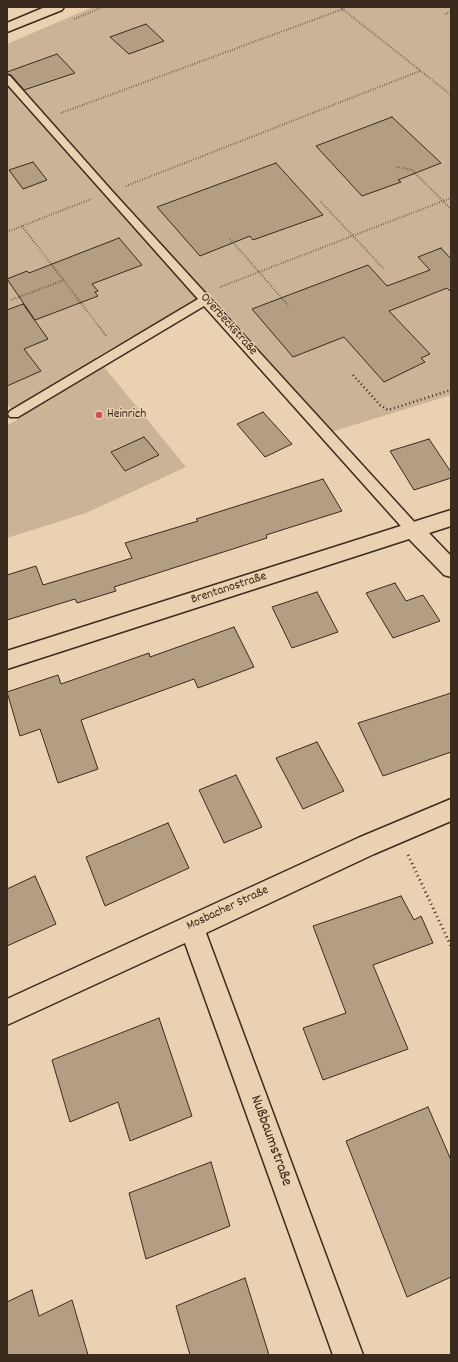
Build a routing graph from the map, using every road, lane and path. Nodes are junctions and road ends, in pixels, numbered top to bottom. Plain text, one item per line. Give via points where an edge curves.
1 (24, 7) edge
2 (56, 7) edge
3 (340, 7) edge
4 (343, 9) junction
5 (451, 12) edge
6 (7, 14) edge
7 (445, 14) dead end
8 (7, 28) edge
9 (420, 71) junction
10 (7, 78) edge
11 (451, 95) edge
12 (44, 120) junction
13 (397, 167) dead end
14 (108, 193) junction
15 (451, 198) edge
16 (443, 201) junction
17 (321, 202) dead end
18 (451, 209) edge
19 (22, 226) junction
20 (7, 232) edge
21 (353, 236) junction
22 (230, 239) dead end
23 (384, 269) dead end
24 (259, 272) junction
25 (64, 280) junction
26 (203, 297) junction
27 (11, 300) dead end
28 (288, 305) dead end
29 (111, 341) dead end
30 (353, 375) dead end
31 (451, 390) edge
32 (14, 414) dead end
33 (451, 518) edge
34 (413, 530) junction
35 (451, 569) edge
36 (7, 660) edge
37 (451, 810) edge
38 (406, 850) dead end
39 (191, 926) junction
40 (451, 946) edge
41 (7, 1012) edge
42 (348, 1355) edge

1 - 6 street
2 - 8 street
3 - 4 path
4 - 9 path
4 - 12 path
5 - 7 path
9 - 11 path
9 - 14 path
10 - 12 lane, Overbeckstraße
12 - 14 lane, Overbeckstraße
13 - 16 path via 412,170
14 - 19 path
14 - 26 lane, Overbeckstraße
15 - 16 path
16 - 18 path
16 - 21 path
17 - 21 path
19 - 20 path
19 - 25 path
21 - 23 path
21 - 24 path
22 - 24 path
24 - 26 path
24 - 28 path
25 - 27 path
25 - 29 path
26 - 32 lane
26 - 34 lane, Overbeckstraße
30 - 31 path via 380,405 388,410
33 - 34 street, Brentanostraße
34 - 35 street, Overbeckstraße
34 - 36 street, Brentanostraße
37 - 39 street, Mosbacher Straße
38 - 40 path
39 - 41 street, Mosbacher Straße
39 - 42 street, Nußbaumstraße

